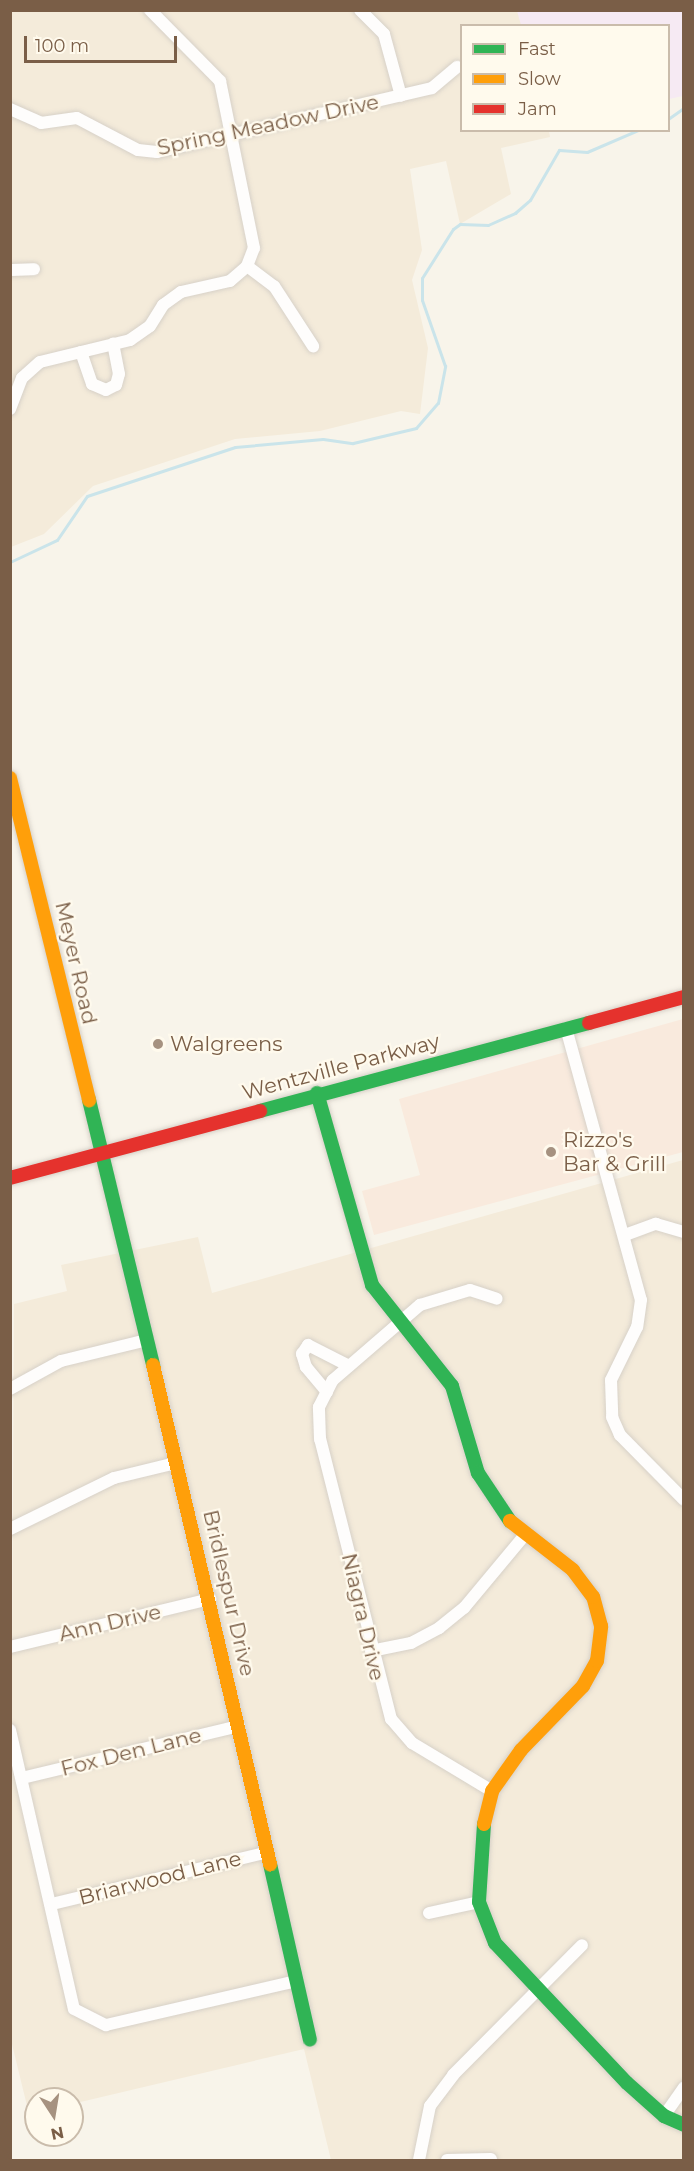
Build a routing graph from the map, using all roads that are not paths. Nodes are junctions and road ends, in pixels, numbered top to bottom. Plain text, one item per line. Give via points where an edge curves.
1 (150, 10) edge
2 (360, 10) edge
3 (457, 67) dead end
4 (401, 96) junction
5 (10, 109) edge
6 (232, 135) junction
7 (248, 266) junction
8 (34, 269) dead end
9 (10, 270) edge
10 (113, 344) junction
11 (314, 346) dead end
12 (81, 352) junction
13 (10, 409) edge
14 (10, 778) edge
15 (684, 997) edge
16 (566, 1029) junction
17 (317, 1093) junction
18 (102, 1156) junction
19 (10, 1178) edge
20 (682, 1229) edge
21 (626, 1235) junction
22 (497, 1299) dead end
23 (397, 1320) junction
24 (147, 1340) junction
25 (349, 1366) junction
26 (10, 1389) edge
27 (327, 1392) junction
28 (176, 1463) junction
29 (684, 1500) edge
30 (10, 1529) edge
31 (524, 1536) junction
32 (210, 1599) junction
33 (10, 1647) edge
34 (371, 1652) junction
35 (239, 1726) junction
36 (10, 1730) edge
37 (22, 1778) junction
38 (492, 1791) junction
39 (268, 1852) junction
40 (479, 1902) junction
41 (52, 1904) junction
42 (429, 1914) dead end
43 (582, 1945) dead end
44 (297, 1981) junction
45 (536, 1992) junction
46 (310, 2040) dead end
47 (684, 2087) edge
48 (664, 2116) junction
49 (684, 2125) edge
50 (491, 2159) edge
51 (419, 2160) edge
52 (447, 2160) edge

1 - 6 street via 212,68 220,81
2 - 4 street via 384,34
3 - 4 street, Spring Meadow Drive via 432,88
4 - 6 street, Spring Meadow Drive
5 - 6 street, Spring Meadow Drive via 41,123 77,118 138,150 157,152
6 - 7 street via 253,228
7 - 10 street via 230,281 181,292 163,305 150,326
7 - 11 street via 274,286
8 - 9 street
10 - 12 street
10 - 12 street via 119,374 116,385 106,390 92,384
12 - 13 street via 40,362 22,378
14 - 18 street, Meyer Road
15 - 16 street, Wentzville Parkway
16 - 17 street, Wentzville Parkway
16 - 21 street via 606,1185
17 - 18 street, Wentzville Parkway
17 - 23 street via 372,1285
18 - 19 street, Wentzville Parkway
18 - 24 street, Bridlespur Drive
20 - 21 street via 656,1224
21 - 29 street via 641,1300 637,1327 611,1380 612,1417 620,1435
22 - 23 street, Niagra Drive via 470,1290 420,1305
23 - 25 street, Niagra Drive
23 - 31 street via 430,1352 452,1386 478,1473 496,1506
24 - 26 street via 61,1361
24 - 28 street, Bridlespur Drive
25 - 27 street, Niagra Drive
25 - 27 street via 308,1345 302,1354 306,1367
27 - 34 street, Niagra Drive via 320,1407 320,1439
28 - 30 street via 114,1478
28 - 32 street, Bridlespur Drive
31 - 34 street via 464,1608 439,1628 411,1643
31 - 38 street via 573,1570 593,1597 601,1626 597,1661 583,1686 522,1750
32 - 33 street, Ann Drive
32 - 35 street, Bridlespur Drive
34 - 38 street, Niagra Drive via 391,1719 411,1743
35 - 37 street, Fox Den Lane
35 - 39 street, Bridlespur Drive
36 - 37 street
37 - 41 street
38 - 40 street via 479,1842
39 - 41 street, Briarwood Lane
39 - 44 street, Bridlespur Drive
40 - 42 street
40 - 45 street via 495,1943
41 - 44 street via 74,2009 92,2022 106,2025
43 - 45 street
44 - 46 street, Bridlespur Drive
45 - 48 street
45 - 51 street via 430,2106
47 - 48 street
48 - 49 street
50 - 52 street

